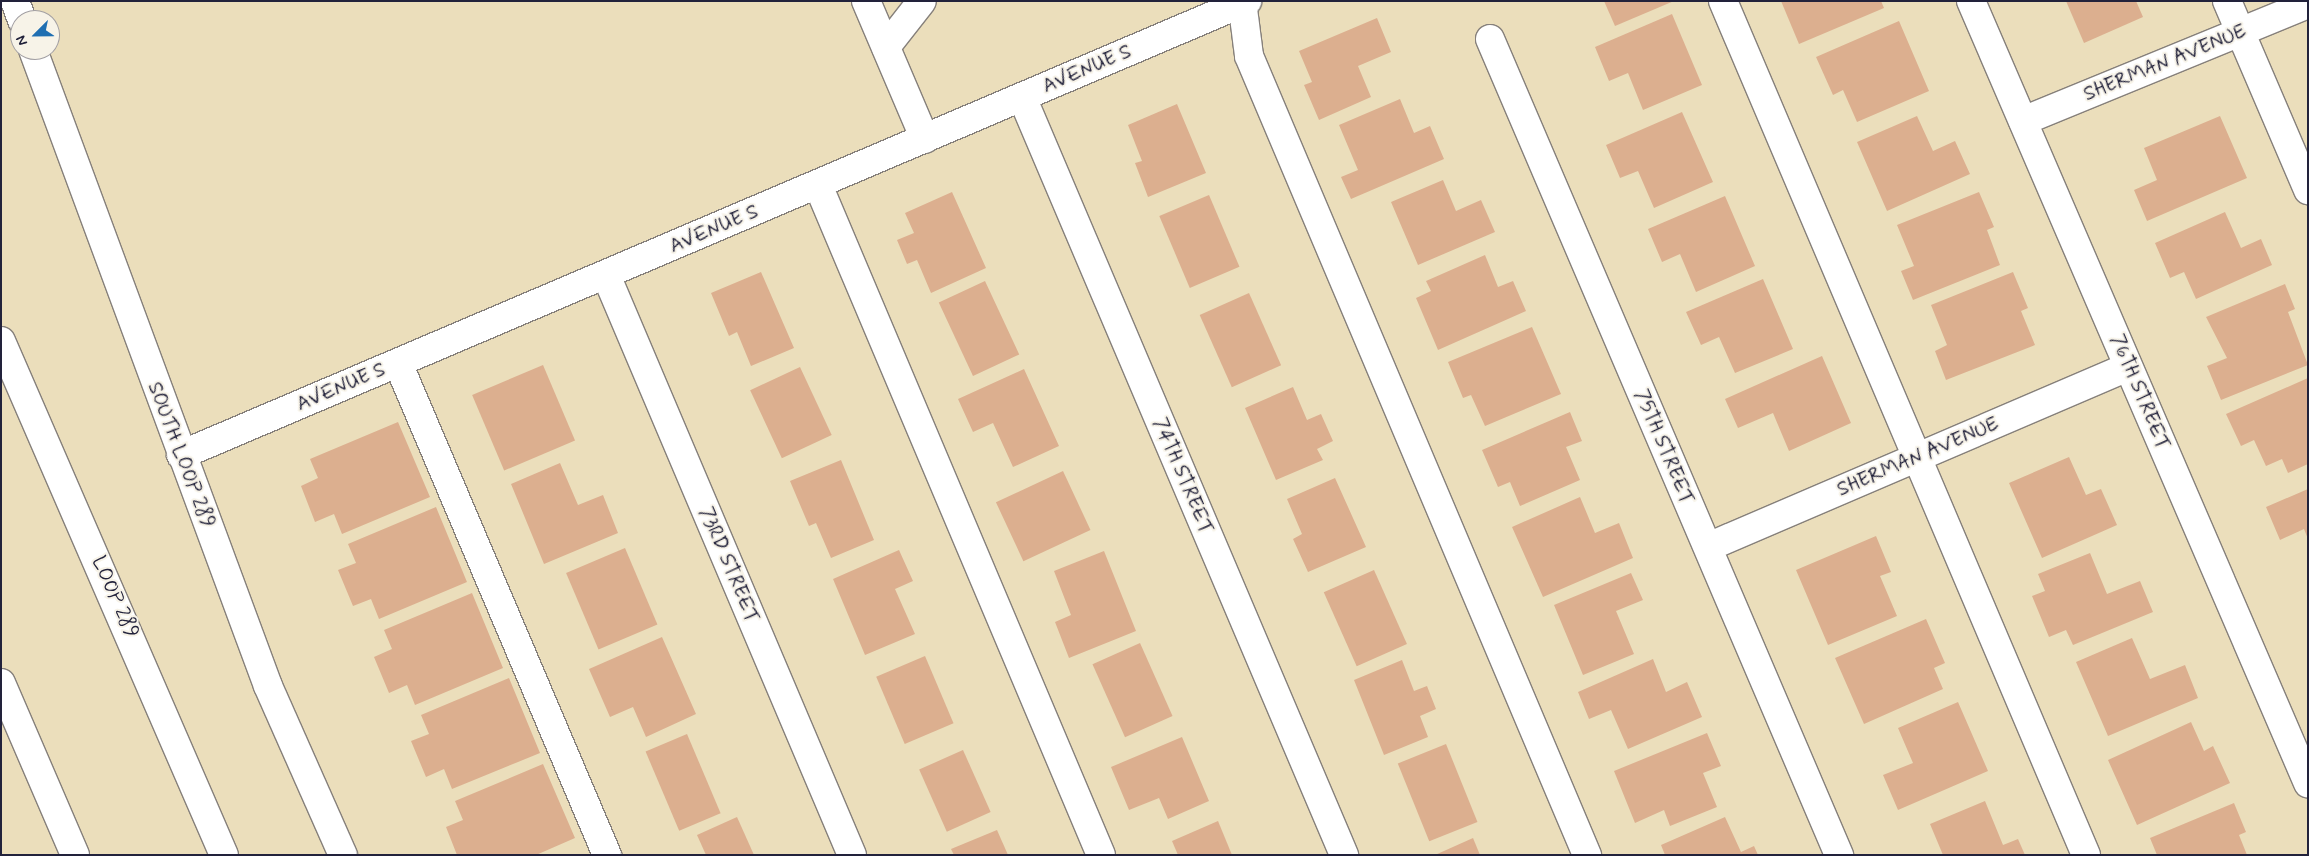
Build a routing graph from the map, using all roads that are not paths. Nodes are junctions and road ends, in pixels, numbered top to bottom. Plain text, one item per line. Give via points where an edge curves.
1 (866, 1) edge
2 (922, 1) edge
3 (1723, 1) edge
4 (1972, 1) edge
5 (2227, 1) edge
6 (1244, 2) edge
7 (2308, 4) edge
8 (2240, 32) junction
9 (1490, 39) dead end
10 (886, 47) junction
11 (37, 60) edge
12 (1022, 97) junction
13 (2023, 121) junction
14 (925, 139) junction
15 (818, 185) junction
16 (2308, 190) edge
17 (606, 276) junction
18 (1, 341) edge
19 (398, 363) junction
20 (2128, 367) junction
21 (181, 455) junction
22 (1917, 457) junction
23 (1708, 547) junction
24 (1, 683) edge
25 (2308, 783) edge
26 (75, 855) edge
27 (224, 855) edge
28 (343, 855) edge
29 (608, 855) edge
30 (852, 855) edge
31 (1101, 855) edge
32 (1344, 855) edge
33 (1586, 855) edge
34 (1839, 855) edge
35 (2086, 855) edge

1 - 10 main road
2 - 10 main road
3 - 22 main road
4 - 13 main road, 76TH STREET
5 - 8 main road
6 - 12 main road, AVENUE S
6 - 33 main road via 1249,56
7 - 8 main road, SHERMAN AVENUE
8 - 13 main road, SHERMAN AVENUE
8 - 16 main road
9 - 23 main road, 75TH STREET
10 - 14 main road
11 - 21 main road, SOUTH LOOP 289
12 - 14 main road, AVENUE S
12 - 32 main road, 74TH STREET
13 - 20 main road, 76TH STREET
14 - 15 main road, AVENUE S
15 - 17 main road, AVENUE S
15 - 31 main road
17 - 19 main road, AVENUE S
17 - 30 main road, 73RD STREET
18 - 27 main road, LOOP 289
19 - 21 main road, AVENUE S
19 - 29 main road
20 - 22 main road, SHERMAN AVENUE
20 - 25 main road, 76TH STREET
21 - 28 main road, SOUTH LOOP 289 via 268,686
22 - 23 main road, SHERMAN AVENUE
22 - 35 main road
23 - 34 main road, 75TH STREET
24 - 26 main road

